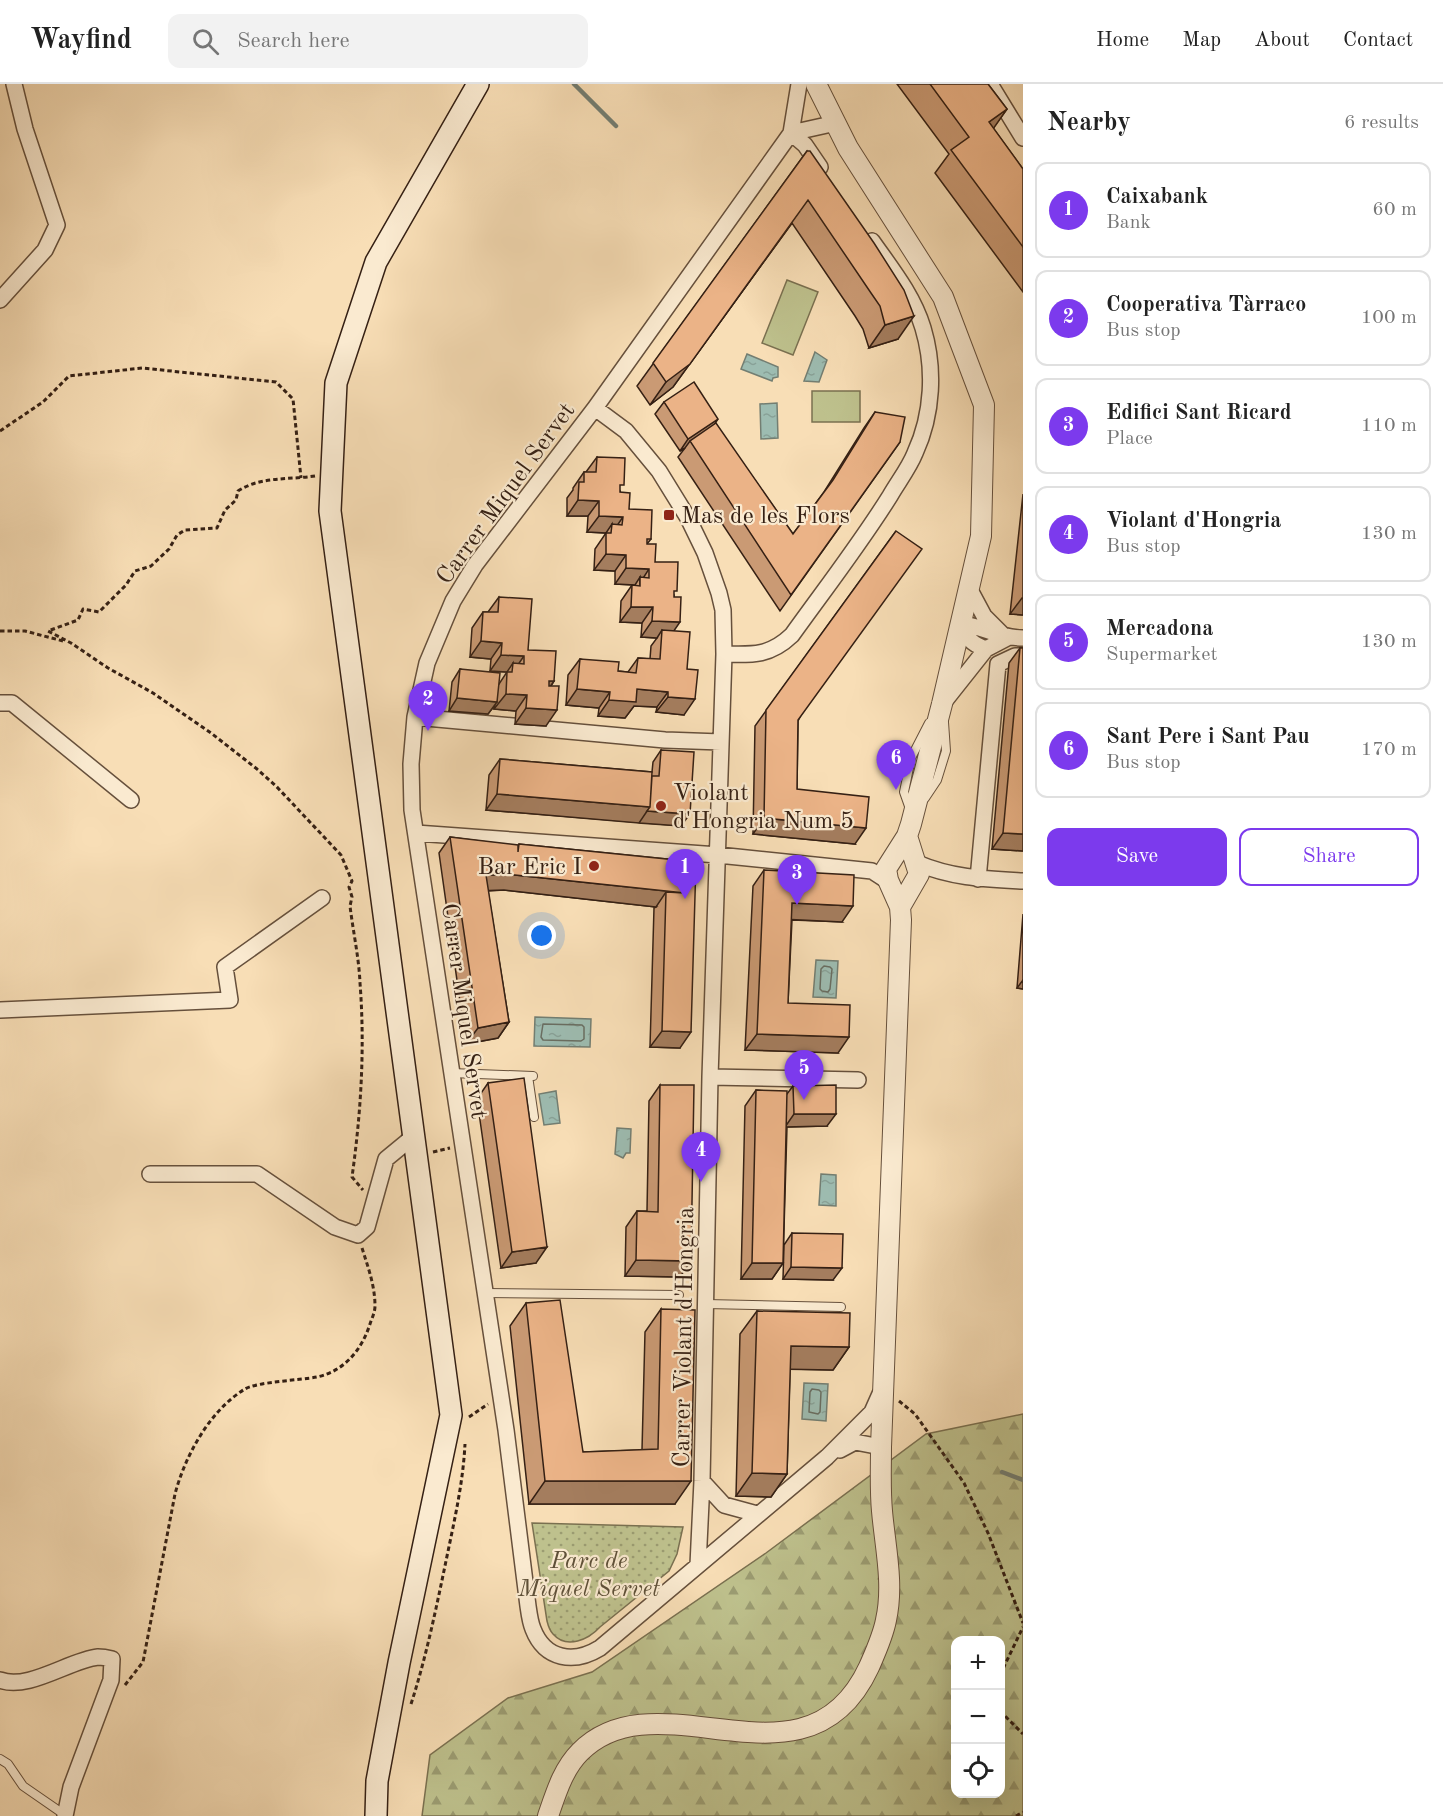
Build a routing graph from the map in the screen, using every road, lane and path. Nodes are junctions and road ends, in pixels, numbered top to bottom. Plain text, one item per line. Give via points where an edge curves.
1 (14, 84) edge
2 (478, 84) edge
3 (799, 84) edge
4 (816, 84) edge
5 (990, 84) edge
6 (836, 123) junction
7 (791, 133) junction
8 (1023, 138) edge
9 (830, 181) edge
10 (863, 228) edge
11 (0, 300) edge
12 (595, 408) junction
13 (0, 431) edge
14 (332, 474) junction
15 (300, 478) junction
16 (969, 588) junction
17 (961, 624) junction
18 (0, 631) edge
19 (1007, 638) junction
20 (1023, 638) edge
21 (71, 643) junction
22 (986, 649) junction
23 (724, 654) junction
24 (1023, 656) edge
25 (944, 697) junction
26 (0, 703) edge
27 (415, 717) junction
28 (721, 742) junction
29 (131, 800) dead end
30 (416, 833) junction
31 (907, 836) junction
32 (717, 855) junction
33 (887, 872) junction
34 (915, 872) junction
35 (978, 879) junction
36 (1023, 881) edge
37 (322, 898) dead end
38 (900, 907) junction
39 (0, 1010) edge
40 (451, 1073) junction
41 (710, 1077) junction
42 (858, 1080) dead end
43 (534, 1117) dead end
44 (415, 1145) junction
45 (462, 1146) junction
46 (150, 1174) dead end
47 (374, 1201) junction
48 (358, 1235) junction
49 (485, 1293) junction
50 (679, 1295) dead end
51 (706, 1304) junction
52 (841, 1307) dead end
53 (883, 1388) junction
54 (501, 1398) junction
55 (467, 1426) dead end
56 (465, 1437) dead end
57 (881, 1447) junction
58 (827, 1457) junction
59 (702, 1481) junction
60 (757, 1514) junction
61 (698, 1565) junction
62 (1023, 1625) edge
63 (1005, 1664) edge
64 (0, 1680) edge
65 (125, 1685) dead end
66 (409, 1712) dead end
67 (1005, 1716) edge
68 (1023, 1734) edge
69 (0, 1759) edge
70 (1023, 1812) edge
71 (65, 1815) edge
72 (376, 1816) edge
73 (548, 1816) edge
74 (1016, 1816) edge

1 - 11 street via 57,225 45,250
2 - 14 main road via 376,262 336,383
3 - 7 street, Carrer Miquel Servet
4 - 6 street
5 - 8 street
6 - 7 street
6 - 16 street via 943,297 984,405 981,536
7 - 9 street
7 - 12 street, Carrer Miquel Servet
10 - 23 street via 903,286 922,327 931,390 916,453 872,525 792,635 782,645 754,656
12 - 23 street, Carrer Violant d'Hongria via 626,431 659,471 688,518 719,593
12 - 27 street, Carrer Miquel Servet via 475,565 453,601 426,663
13 - 15 path via 43,402 69,375 142,368 276,382 293,399
14 - 15 path
14 - 44 main road via 330,511
15 - 21 path via 268,479 238,491 217,528 185,530 151,566 135,571 99,612 83,609 78,620 48,632
16 - 17 street
16 - 19 street via 984,616
17 - 19 street
17 - 22 street via 968,639
17 - 25 street
18 - 21 path via 25,631
19 - 20 street
19 - 22 street
21 - 47 path via 211,733 276,786 341,855 352,880 350,906 363,1044 352,1177
22 - 25 street
23 - 28 street, Carrer Violant d'Hongria
24 - 35 street via 998,664
25 - 31 street
26 - 29 street via 12,703
27 - 28 street
27 - 30 street, Carrer Miquel Servet via 411,764
28 - 32 street, Carrer Violant d'Hongria
30 - 32 street
30 - 40 street, Carrer Miquel Servet
31 - 33 street
31 - 34 street
32 - 33 street
32 - 41 street, Carrer Violant d'Hongria
33 - 34 street via 903,856
33 - 34 street via 902,889
33 - 38 street
34 - 35 street
34 - 38 street
35 - 36 street
37 - 39 street via 225,967 230,1000
38 - 53 street
40 - 43 lane via 530,1076
40 - 45 street, Carrer Miquel Servet
41 - 42 street
41 - 51 street, Carrer Violant d'Hongria
44 - 45 path
44 - 47 street via 386,1159
44 - 72 main road via 451,1415 399,1663 377,1781
45 - 49 street, Carrer Miquel Servet
46 - 48 street via 257,1174 335,1227
47 - 48 street via 367,1227
48 - 65 path via 372,1279 375,1308 365,1341 354,1356 334,1371 247,1387 224,1405 194,1445 175,1494 143,1662
49 - 50 lane
49 - 54 street, Carrer Miquel Servet
51 - 52 lane
51 - 59 street, Carrer Violant d'Hongria
53 - 57 street
53 - 58 street, Carrer Miquel Servet via 872,1412
53 - 62 path via 915,1414 964,1483
54 - 55 path via 470,1416
54 - 61 street, Carrer Miquel Servet via 528,1606 533,1630 549,1651 559,1656 586,1656 600,1648
56 - 66 path via 453,1535
57 - 58 street, Carrer Miquel Servet via 855,1442
57 - 73 street via 888,1607 874,1656 848,1699 816,1725 794,1731 662,1725 637,1725 613,1731 590,1743 573,1760
58 - 60 street, Carrer Miquel Servet
59 - 60 street, Carrer Violant d'Hongria via 724,1505
59 - 61 street, Carrer Violant d'Hongria
60 - 61 street, Carrer Miquel Servet
62 - 63 path
64 - 71 street via 10,1684 98,1657 112,1659 111,1680 71,1787
67 - 68 path
69 - 71 lane via 23,1785
70 - 74 path

